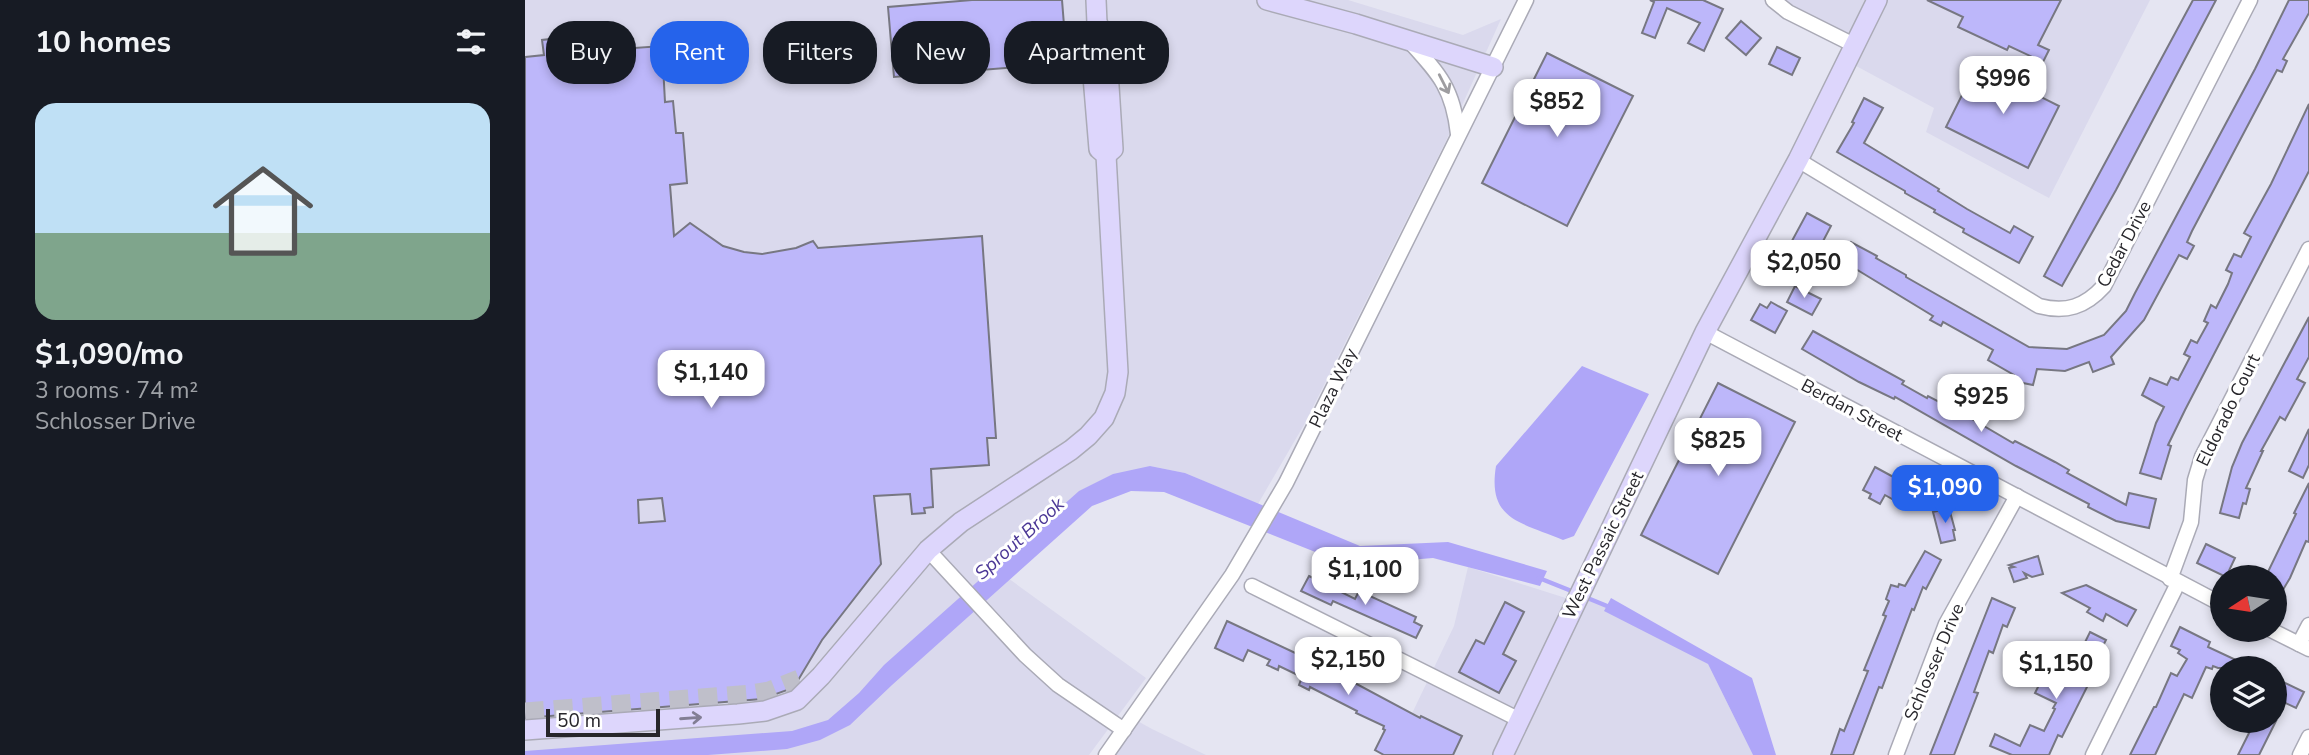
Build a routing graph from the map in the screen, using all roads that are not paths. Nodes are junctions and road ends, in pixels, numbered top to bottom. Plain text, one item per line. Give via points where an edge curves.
1 (1096, 0) edge
2 (1267, 0) edge
3 (1526, 0) edge
4 (1773, 0) edge
5 (1877, 0) edge
6 (2250, 0) edge
7 (1411, 42) junction
8 (1854, 46) junction
9 (1493, 67) junction
10 (1458, 136) junction
11 (1798, 160) junction
12 (2309, 249) edge
13 (1705, 332) junction
14 (2017, 496) junction
15 (928, 550) junction
16 (2174, 581) junction
17 (1252, 586) dead end
18 (2210, 599) edge
19 (2309, 625) edge
20 (2287, 638) edge
21 (2304, 647) edge
22 (838, 655) junction
23 (799, 679) tunnel mouth
24 (1520, 720) junction
25 (525, 730) edge
26 (1124, 730) junction
27 (2309, 737) edge
28 (1105, 755) edge
29 (1503, 755) edge
30 (1896, 755) edge
31 (2094, 755) edge
32 (2300, 755) edge

1 - 15 street via 1097,23 1090,40 1092,76 1099,149 1106,155 1118,347 1118,382 1112,404 1071,450 961,522
2 - 7 street
3 - 9 street, Plaza Way
4 - 8 street
5 - 8 street, West Passaic Street
6 - 11 street, Cedar Drive via 2103,286 2082,305 2053,310 2039,306
7 - 9 street
7 -> 10 street via 1440,76 1456,117
8 - 11 street, West Passaic Street
9 - 10 street, Plaza Way
10 - 26 street, Plaza Way via 1277,498 1242,559
11 - 13 street, West Passaic Street
12 - 16 street, Eldorado Court via 2202,457 2191,522
13 - 14 street, Berdan Street
13 - 24 street, West Passaic Street
14 - 16 street, Berdan Street
14 - 30 street, Schlosser Drive via 1946,624
15 - 22 street
15 - 26 street via 1058,685
16 - 18 street, Berdan Street
16 - 31 street, Eldorado Court
17 - 24 street
19 - 21 street
20 - 21 street
22 - 23 street
25 -> 22 street via 765,711 797,700
24 - 29 street, West Passaic Street
26 - 28 street, Plaza Way
27 - 32 street

